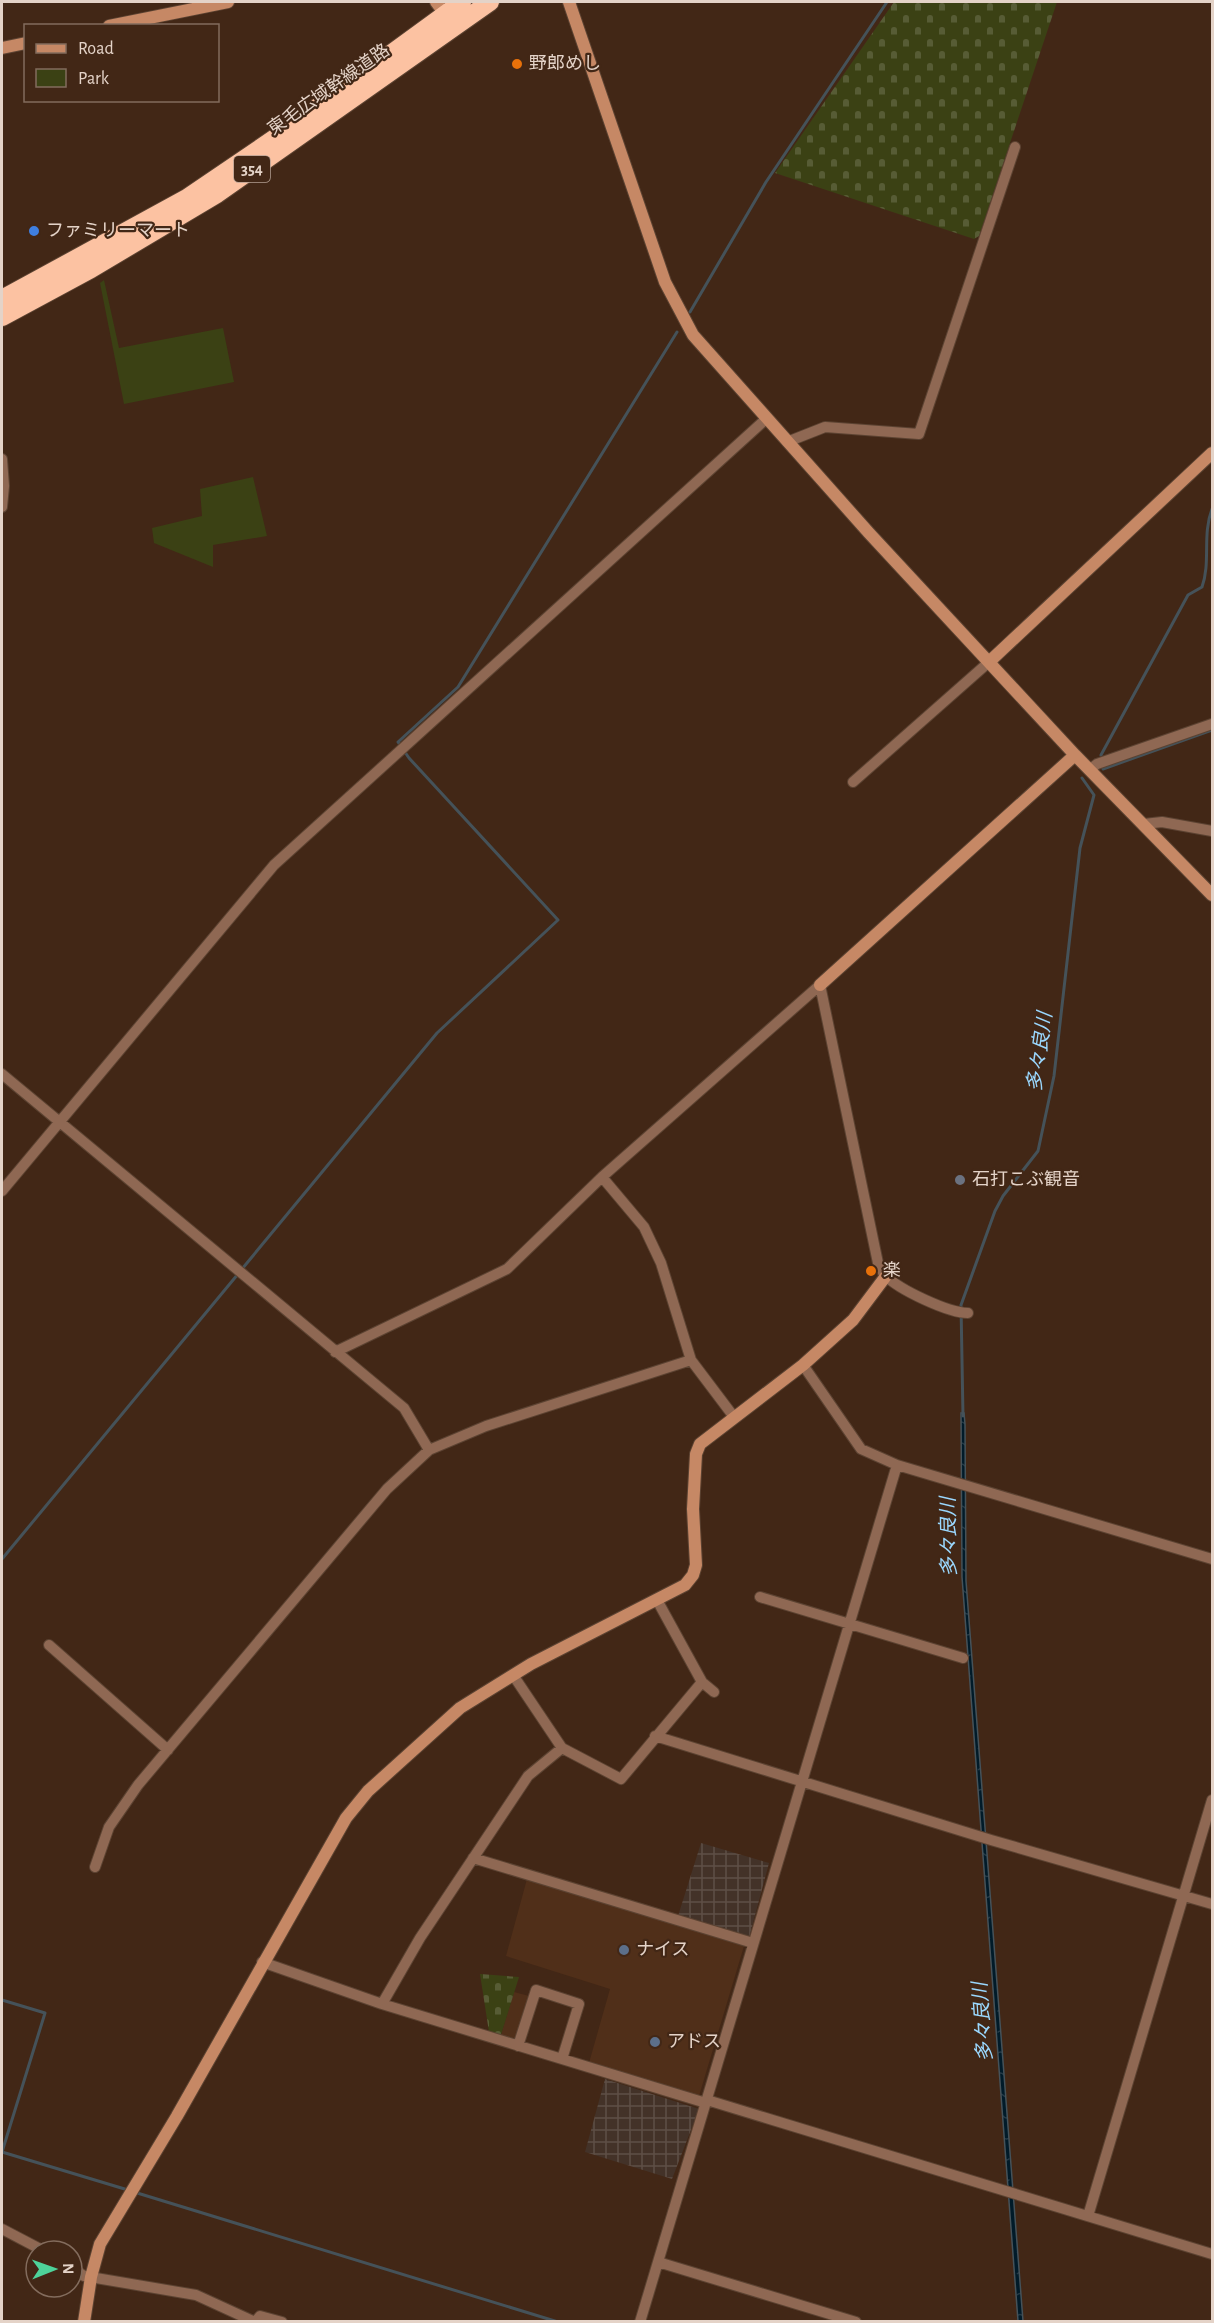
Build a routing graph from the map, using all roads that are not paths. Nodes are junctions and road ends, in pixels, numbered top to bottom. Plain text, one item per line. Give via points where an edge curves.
1 (228, 2) edge
2 (462, 2) edge
3 (490, 2) edge
4 (569, 2) edge
5 (441, 8) edge
6 (119, 24) edge
7 (24, 43) edge
8 (2, 48) edge
9 (1016, 147) dead end
10 (2, 299) edge
11 (2, 317) edge
12 (766, 418) junction
13 (788, 442) junction
14 (1212, 453) edge
15 (2, 459) edge
16 (2, 507) edge
17 (989, 662) junction
18 (1212, 724) edge
19 (1075, 755) junction
20 (1089, 770) junction
21 (854, 782) dead end
22 (1144, 824) junction
23 (1212, 831) edge
24 (1212, 896) edge
25 (820, 985) junction
26 (2, 1074) edge
27 (59, 1122) junction
28 (602, 1177) junction
29 (2, 1191) edge
30 (886, 1276) junction
31 (968, 1313) dead end
32 (335, 1352) junction
33 (692, 1360) junction
34 (803, 1365) junction
35 (734, 1417) junction
36 (429, 1449) junction
37 (897, 1465) junction
38 (1212, 1559) edge
39 (760, 1598) dead end
40 (657, 1600) junction
41 (850, 1623) junction
42 (49, 1645) dead end
43 (963, 1658) dead end
44 (513, 1675) junction
45 (702, 1682) junction
46 (714, 1692) dead end
47 (655, 1736) junction
48 (562, 1748) junction
49 (168, 1750) junction
50 (802, 1781) junction
51 (1212, 1800) edge
52 (473, 1858) junction
53 (94, 1867) dead end
54 (1184, 1896) junction
55 (1212, 1904) edge
56 (753, 1943) junction
57 (262, 1962) junction
58 (382, 2004) junction
59 (518, 2046) junction
60 (562, 2059) junction
61 (707, 2102) junction
62 (1088, 2216) junction
63 (2, 2229) edge
64 (24, 2241) edge
65 (1212, 2254) edge
66 (658, 2262) junction
67 (84, 2274) edge
68 (91, 2277) junction
69 (84, 2322) edge
70 (255, 2322) edge
71 (282, 2322) edge
72 (640, 2322) edge
73 (856, 2322) edge

1 - 6 street
2 - 5 highway, 東毛広域幹線道路 / 354
3 - 11 highway, 東毛広域幹線道路 / 354 via 217,194 110,259
4 - 12 street via 671,297 700,344
5 - 10 highway, 東毛広域幹線道路 / 354 via 281,134 187,198
7 - 8 street
9 - 13 street via 919,434 825,427
12 - 13 street
12 - 27 street via 274,864
13 - 17 street
14 - 17 street
15 - 16 street
17 - 19 street
17 - 21 street
18 - 20 street
19 - 20 street
19 - 25 street
20 - 22 street
22 - 23 street via 1162,822
22 - 24 street
25 - 28 street
25 - 30 street via 873,1241
26 - 27 street
27 - 29 street
27 - 32 street
28 - 32 street via 507,1269
28 - 33 street via 644,1227 661,1263
30 - 31 street via 917,1295 957,1313
30 - 34 street via 853,1320
32 - 36 street via 404,1408
33 - 35 street
33 - 36 street via 486,1426
34 - 35 street
34 - 37 street via 861,1449
35 - 40 street via 706,1438 696,1454 693,1575 685,1585
36 - 49 street via 387,1488
37 - 38 street
37 - 41 street
39 - 41 street
40 - 44 street
40 - 45 street
41 - 43 street
41 - 50 street
42 - 49 street
44 - 48 street
44 - 57 street via 460,1708 368,1791 346,1818
45 - 46 street
45 - 47 street
47 - 48 street via 621,1779
47 - 50 street
48 - 52 street via 528,1776
49 - 53 street via 109,1827
50 - 54 street
50 - 56 street
51 - 54 street
52 - 56 street
52 - 58 street
54 - 55 street
54 - 62 street
56 - 61 street
57 - 58 street
57 - 68 street via 177,2116 100,2244
58 - 59 street
59 - 60 street
59 - 60 street via 536,1990 579,2004
60 - 61 street
61 - 62 street
61 - 66 street
62 - 65 street
63 - 64 street
66 - 72 street
66 - 73 street
67 - 68 street
68 - 69 street
68 - 70 street via 196,2295
70 - 71 street via 260,2316

